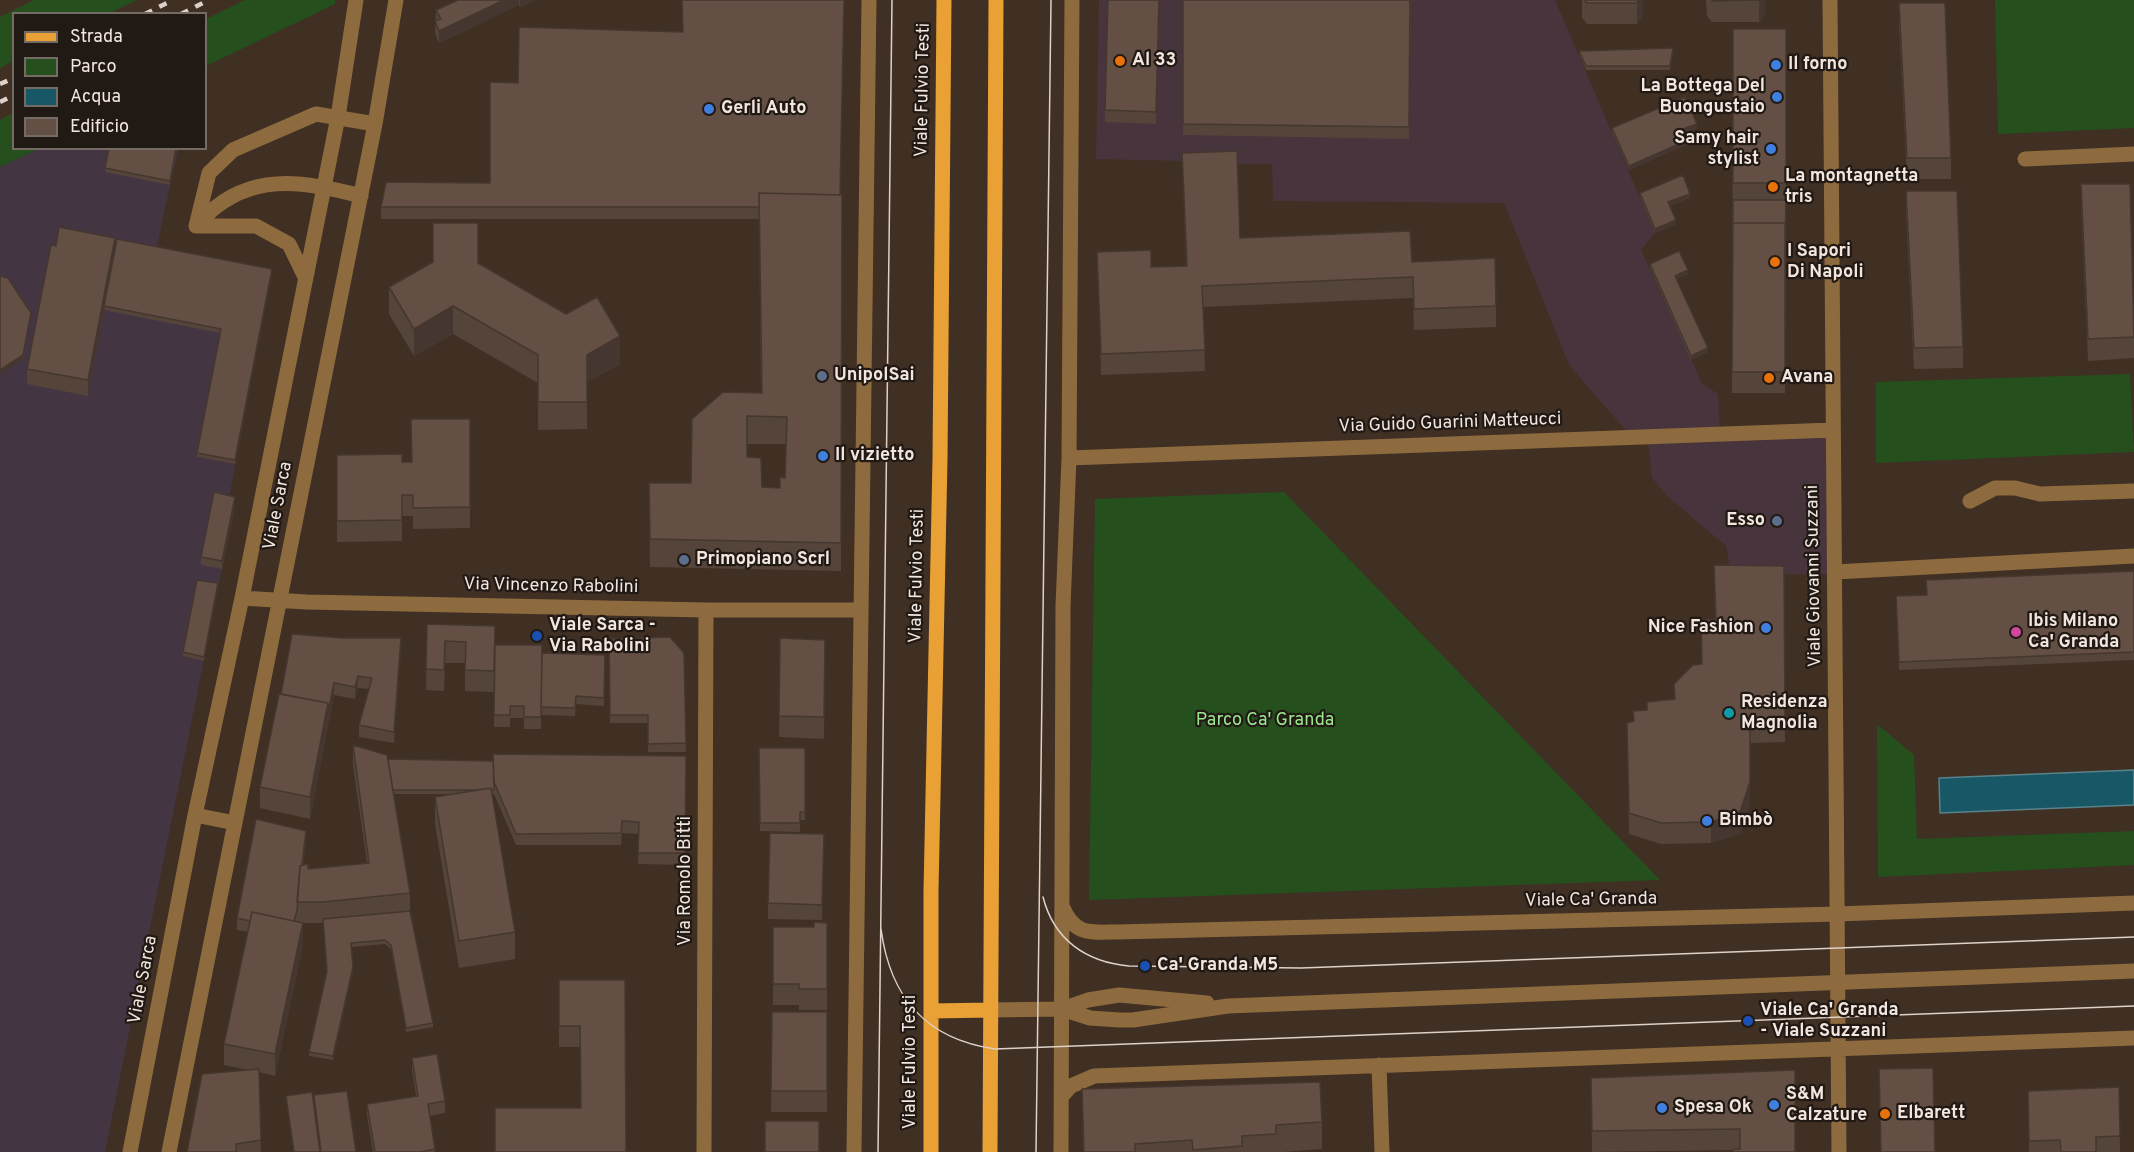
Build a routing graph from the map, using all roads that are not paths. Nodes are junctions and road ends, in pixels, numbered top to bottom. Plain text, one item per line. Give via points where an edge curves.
1 (356, 0) edge
2 (396, 0) edge
3 (869, 0) edge
4 (944, 0) edge
5 (996, 0) edge
6 (1072, 0) edge
7 (1830, 0) edge
8 (338, 117) junction
9 (375, 124) junction
10 (2134, 154) edge
11 (2025, 159) dead end
12 (324, 186) junction
13 (360, 196) junction
14 (196, 226) junction
15 (305, 277) junction
16 (1833, 430) junction
17 (1069, 458) junction
18 (2134, 491) edge
19 (1970, 501) dead end
20 (2134, 556) edge
21 (1835, 572) junction
22 (242, 598) junction
23 (280, 600) junction
24 (706, 610) junction
25 (861, 610) junction
26 (195, 815) junction
27 (235, 823) junction
28 (2134, 903) edge
29 (1062, 905) junction
30 (1837, 914) junction
31 (2134, 971) edge
32 (1838, 982) junction
33 (1228, 1005) junction
34 (1062, 1009) junction
35 (991, 1010) junction
36 (931, 1011) junction
37 (2134, 1038) edge
38 (1839, 1049) junction
39 (1379, 1065) junction
40 (1062, 1096) junction
41 (130, 1152) edge
42 (169, 1152) edge
43 (704, 1152) edge
44 (854, 1152) edge
45 (931, 1152) edge
46 (990, 1152) edge
47 (1061, 1152) edge
48 (1382, 1152) edge
49 (1839, 1152) edge

1 - 8 street, Viale Sarca
2 - 9 street, Viale Sarca
3 - 25 street
4 - 36 main road, Viale Fulvio Testi
5 - 35 main road
6 - 17 street
7 - 16 street, Viale Giovanni Suzzani
8 - 9 street
8 - 12 street, Viale Sarca
8 - 14 street via 316,114 233,150 209,173
9 - 13 street, Viale Sarca
10 - 11 street
12 - 13 street
12 - 14 street via 255,186 216,206
12 - 15 street, Viale Sarca
13 - 23 street, Viale Sarca
14 - 15 street via 256,226 289,244
15 - 22 street, Viale Sarca
16 - 17 street, Via Guido Guarini Matteucci
16 - 21 street, Viale Giovanni Suzzani
17 - 29 street
18 - 19 street via 2040,494 1995,488
20 - 21 street
21 - 30 street, Viale Giovanni Suzzani
22 - 23 street, Via Vincenzo Rabolini
22 - 26 street, Viale Sarca
23 - 24 street, Via Vincenzo Rabolini
23 - 27 street, Viale Sarca
24 - 25 street, Via Vincenzo Rabolini
24 - 43 street, Via Romolo Bitti
25 - 44 street
26 - 27 street
26 - 41 street, Viale Sarca
27 - 42 street, Viale Sarca
28 - 30 street, Viale Ca' Granda
29 - 30 street, Viale Ca' Granda via 1074,925 1090,932
29 - 34 street
30 - 32 street, Viale Giovanni Suzzani
31 - 32 street
32 - 33 street
32 - 38 street, Viale Giovanni Suzzani
33 - 34 street via 1119,995
33 - 34 street via 1133,1020 1090,1018
34 - 35 street
34 - 40 street
35 - 36 main road
35 - 46 main road
36 - 45 main road, Viale Fulvio Testi
37 - 38 street
38 - 39 street
38 - 49 street, Viale Giovanni Suzzani
39 - 40 street via 1094,1076 1071,1086
39 - 48 street
40 - 47 street

